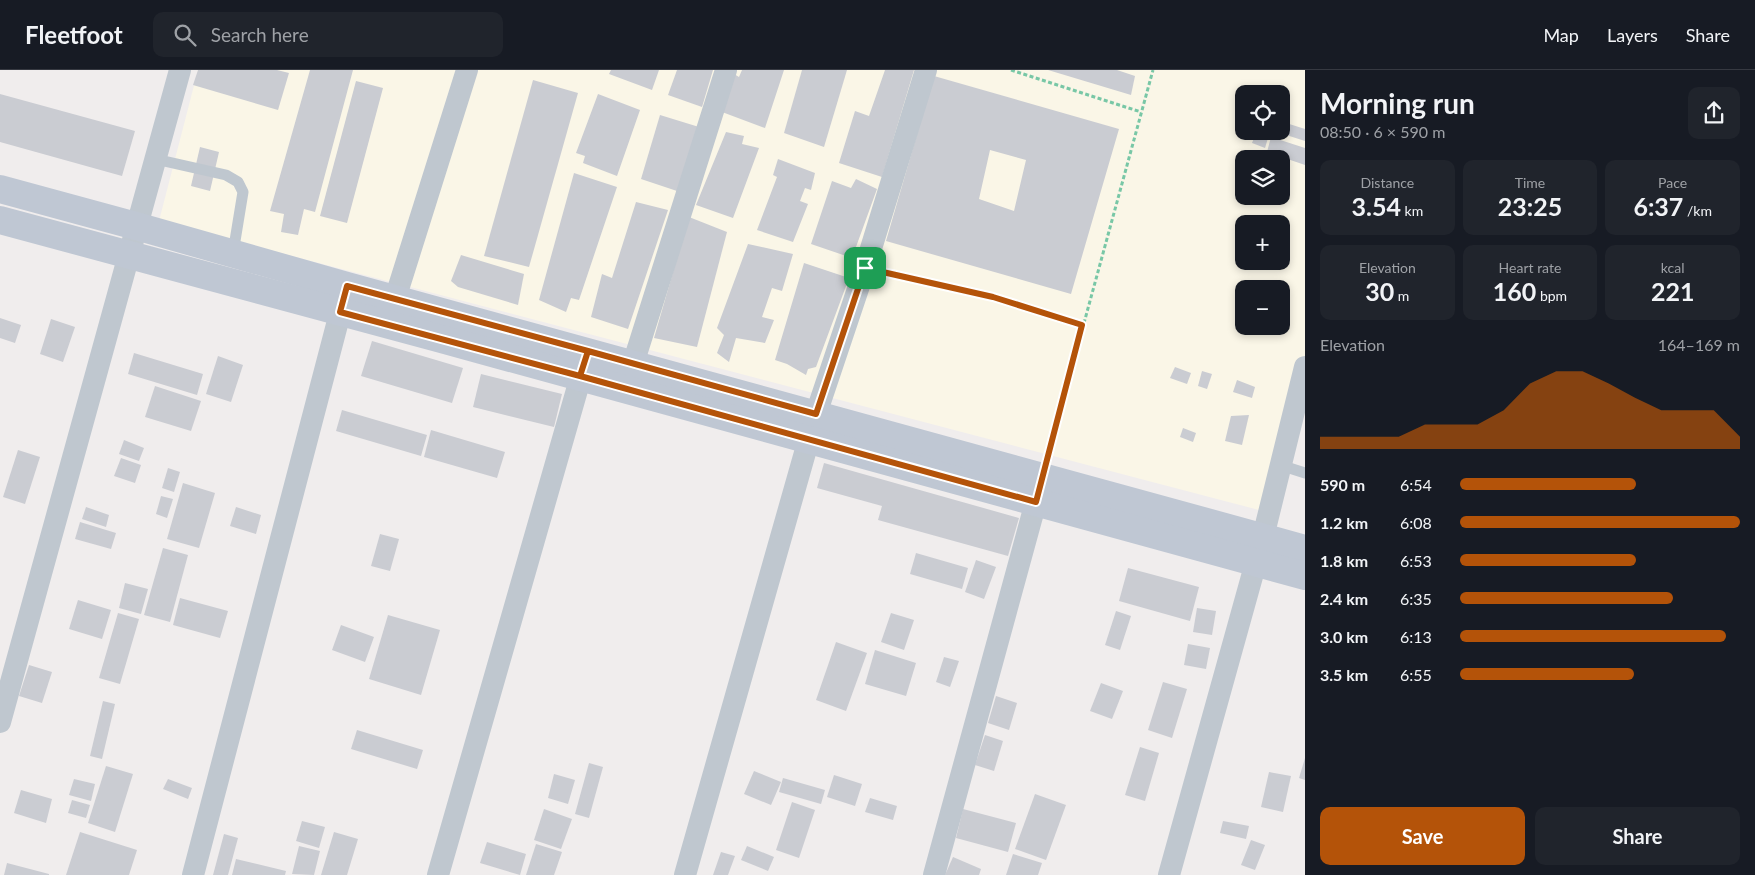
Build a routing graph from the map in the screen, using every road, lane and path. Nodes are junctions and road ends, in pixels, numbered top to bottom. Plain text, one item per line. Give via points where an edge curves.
1 (180, 70) edge
2 (467, 70) edge
3 (726, 70) edge
4 (926, 70) edge
5 (1011, 70) edge
6 (1153, 70) edge
7 (1142, 112) junction
8 (155, 159) junction
9 (0, 190) edge
10 (0, 220) edge
11 (136, 226) junction
12 (233, 253) junction
13 (130, 254) junction
14 (865, 268) junction
15 (347, 286) junction
16 (396, 299) junction
17 (340, 312) junction
18 (1082, 325) junction
19 (584, 364) junction
20 (632, 364) junction
21 (1305, 367) edge
22 (816, 414) junction
23 (810, 441) junction
24 (1280, 466) junction
25 (1305, 472) edge
26 (1043, 476) junction
27 (1036, 502) junction
28 (1263, 537) junction
29 (1305, 549) edge
30 (1255, 562) junction
31 (1305, 576) edge
32 (0, 722) edge
33 (193, 875) edge
34 (438, 875) edge
35 (685, 875) edge
36 (934, 875) edge
37 (1169, 875) edge

1 - 8 street
2 - 16 street
3 - 20 street
4 - 14 street
5 - 7 path
6 - 7 path
7 - 18 path
8 - 11 street
8 - 12 lane via 226,175 238,182 243,192
9 - 11 street
10 - 13 street
11 - 12 street
11 - 13 street
12 - 15 street
13 - 17 street
13 - 32 street
14 - 18 path via 993,297
14 - 22 street
15 - 16 street
15 - 17 street
16 - 19 street
17 - 19 street
17 - 33 street
18 - 26 path
19 - 20 street
19 - 23 street
19 - 34 street
20 - 22 street
21 - 24 street
22 - 23 street
22 - 26 street
23 - 27 street
23 - 35 street
24 - 25 lane
24 - 28 street
26 - 27 street
26 - 28 street
27 - 30 street
27 - 36 street
28 - 29 street
28 - 30 street
30 - 31 street
30 - 37 street

